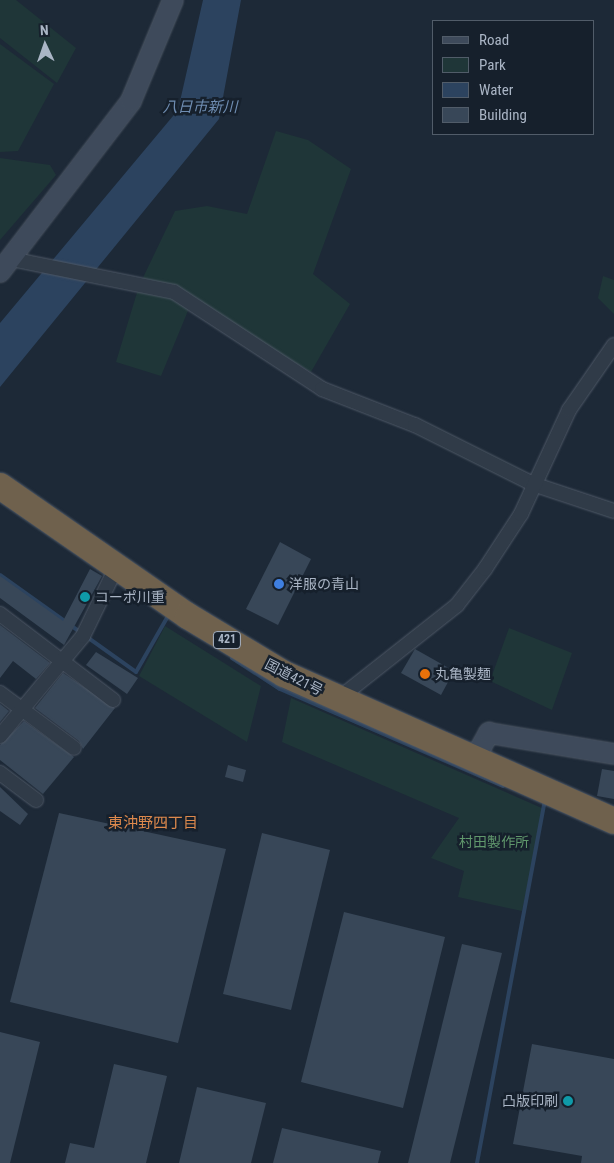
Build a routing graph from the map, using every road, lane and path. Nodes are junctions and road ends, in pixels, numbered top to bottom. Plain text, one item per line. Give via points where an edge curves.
1 (173, 0) edge
2 (5, 265) edge
3 (614, 345) edge
4 (533, 484) junction
5 (0, 486) edge
6 (614, 511) edge
7 (116, 568) junction
8 (0, 614) edge
9 (64, 660) junction
10 (0, 693) edge
11 (113, 700) dead end
12 (349, 702) junction
13 (22, 710) junction
14 (0, 736) edge
15 (74, 748) dead end
16 (614, 754) edge
17 (475, 758) junction
18 (0, 772) edge
19 (36, 800) dead end
20 (614, 821) edge

1 - 2 street via 131,101
2 - 4 street via 174,292 322,389 415,425
3 - 4 street via 570,410
4 - 6 street
4 - 12 street via 521,514 457,605 348,692
5 - 7 highway, 国道421号 / 421
7 - 9 street via 83,636
7 - 12 highway, 国道421号 / 421 via 284,674
8 - 9 street
9 - 11 street
9 - 13 street
10 - 13 street
12 - 17 highway, 国道421号 / 421
13 - 14 street
13 - 15 street
16 - 17 street via 490,733
17 - 20 highway, 国道421号 / 421
18 - 19 street

